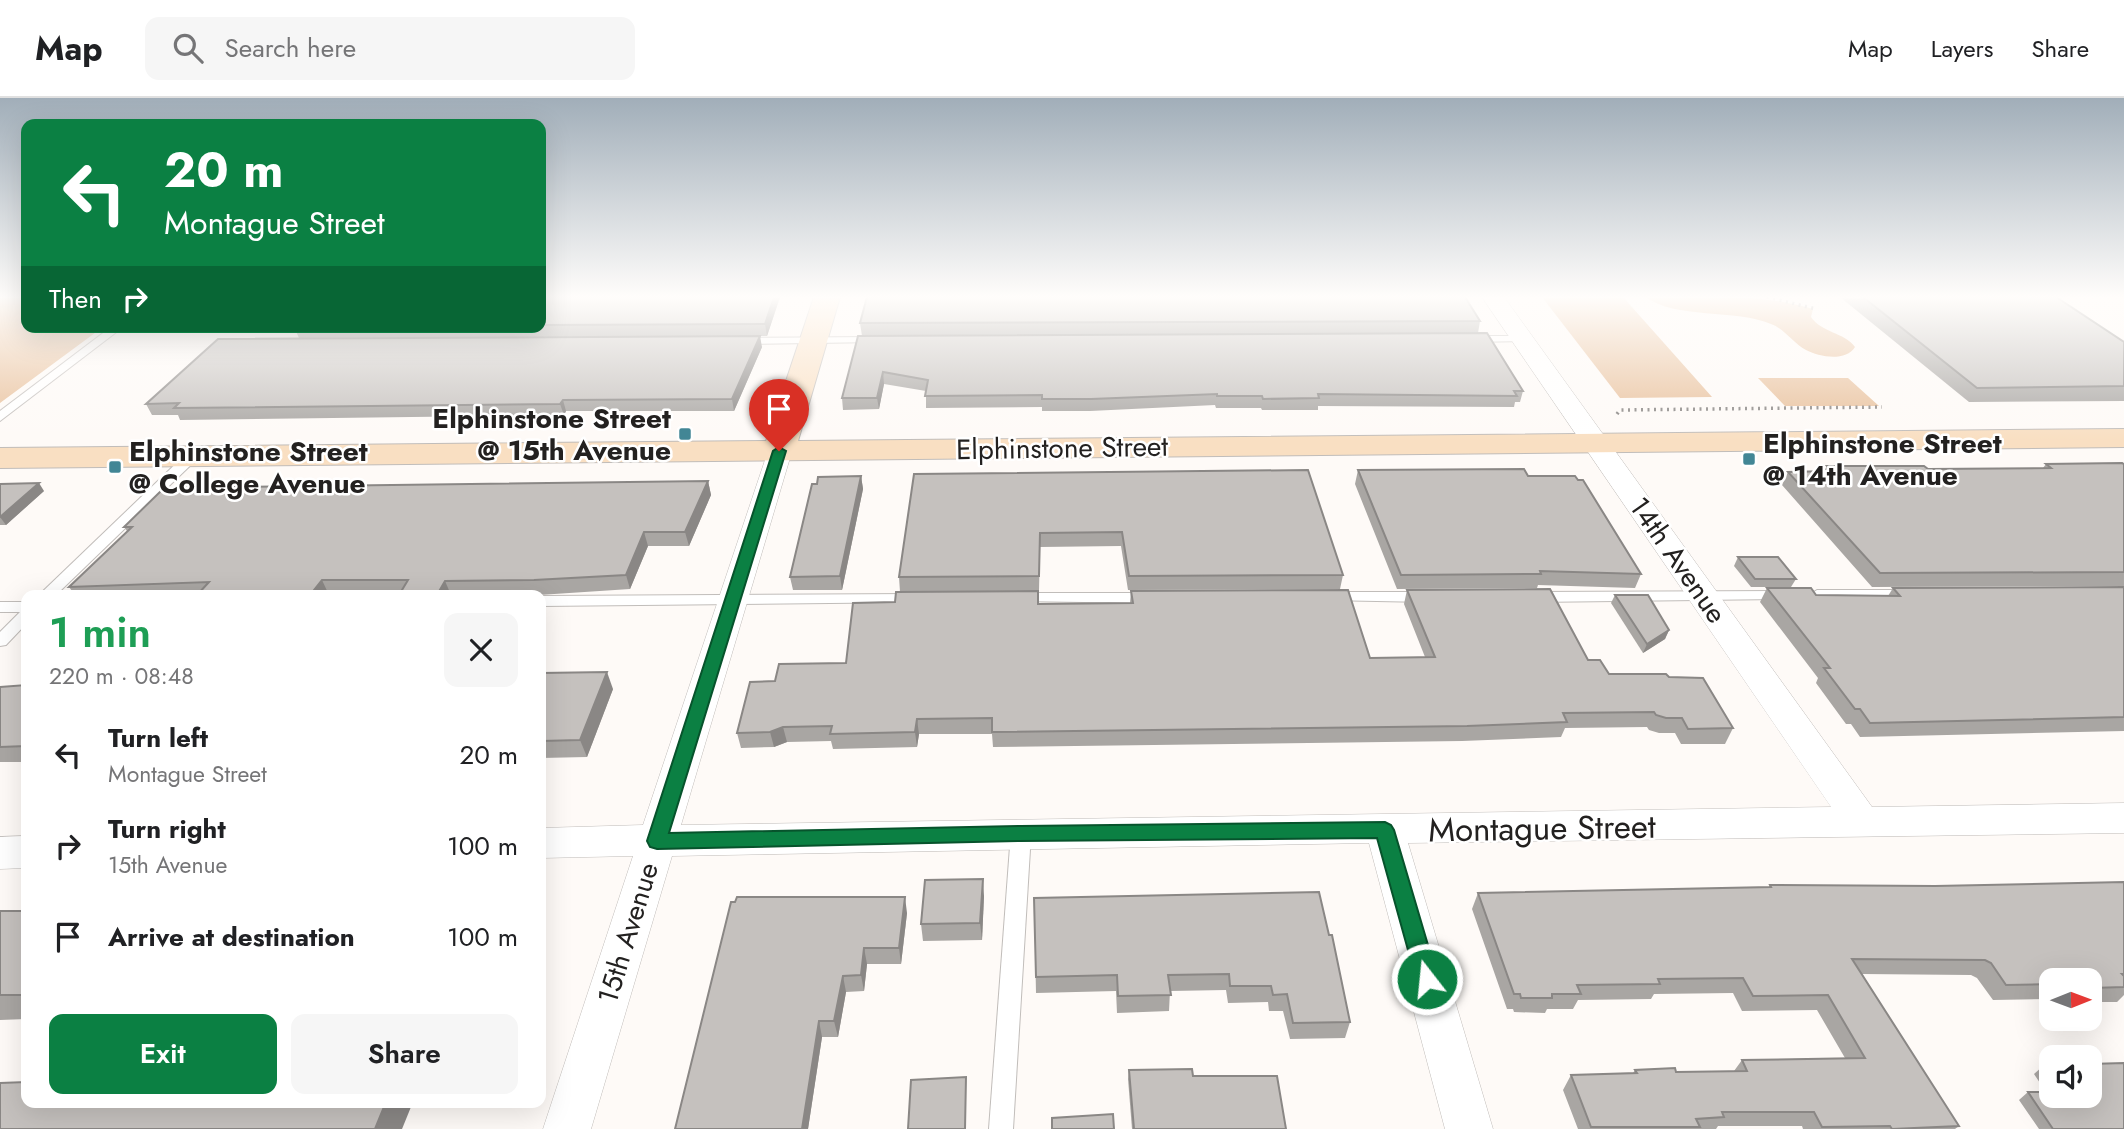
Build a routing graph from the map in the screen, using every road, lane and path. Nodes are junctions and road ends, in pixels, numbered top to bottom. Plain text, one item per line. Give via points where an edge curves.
1 (94, 345) edge
2 (812, 345) edge
3 (1526, 345) edge
4 (0, 417) edge
5 (2124, 438) edge
6 (1595, 443) junction
7 (779, 451) junction
8 (192, 456) junction
9 (0, 458) edge
10 (52, 590) edge
11 (1921, 594) edge
12 (1704, 596) junction
13 (1315, 597) edge
14 (1440, 597) edge
15 (1523, 597) edge
16 (996, 598) edge
17 (1163, 598) edge
18 (733, 599) junction
19 (927, 599) edge
20 (546, 601) edge
21 (0, 607) edge
22 (21, 607) edge
23 (21, 620) edge
24 (0, 641) edge
25 (2124, 818) edge
26 (1863, 823) junction
27 (1385, 830) junction
28 (1021, 833) junction
29 (657, 841) junction
30 (546, 843) edge
31 (21, 852) edge
32 (0, 853) edge
33 (567, 1129) edge
34 (1001, 1129) edge
35 (1469, 1129) edge

1 - 4 lane
2 - 7 street, 15th Avenue
3 - 6 street, 14th Avenue
5 - 6 street, Elphinstone Street
6 - 7 street, Elphinstone Street
6 - 12 street, 14th Avenue
7 - 8 street, Elphinstone Street
7 - 18 street, 15th Avenue
8 - 9 street, Elphinstone Street
8 - 10 lane
11 - 12 lane
12 - 15 lane
12 - 26 street, 14th Avenue
13 - 14 lane
16 - 17 lane
18 - 19 lane
18 - 20 lane
18 - 29 street, 15th Avenue
21 - 22 lane
23 - 24 lane
25 - 26 street, Montague Street
26 - 27 street, Montague Street
27 - 28 street, Montague Street
27 - 35 street
28 - 29 street, Montague Street
28 - 34 lane
29 - 30 street, Montague Street
29 - 33 street, 15th Avenue
31 - 32 street

